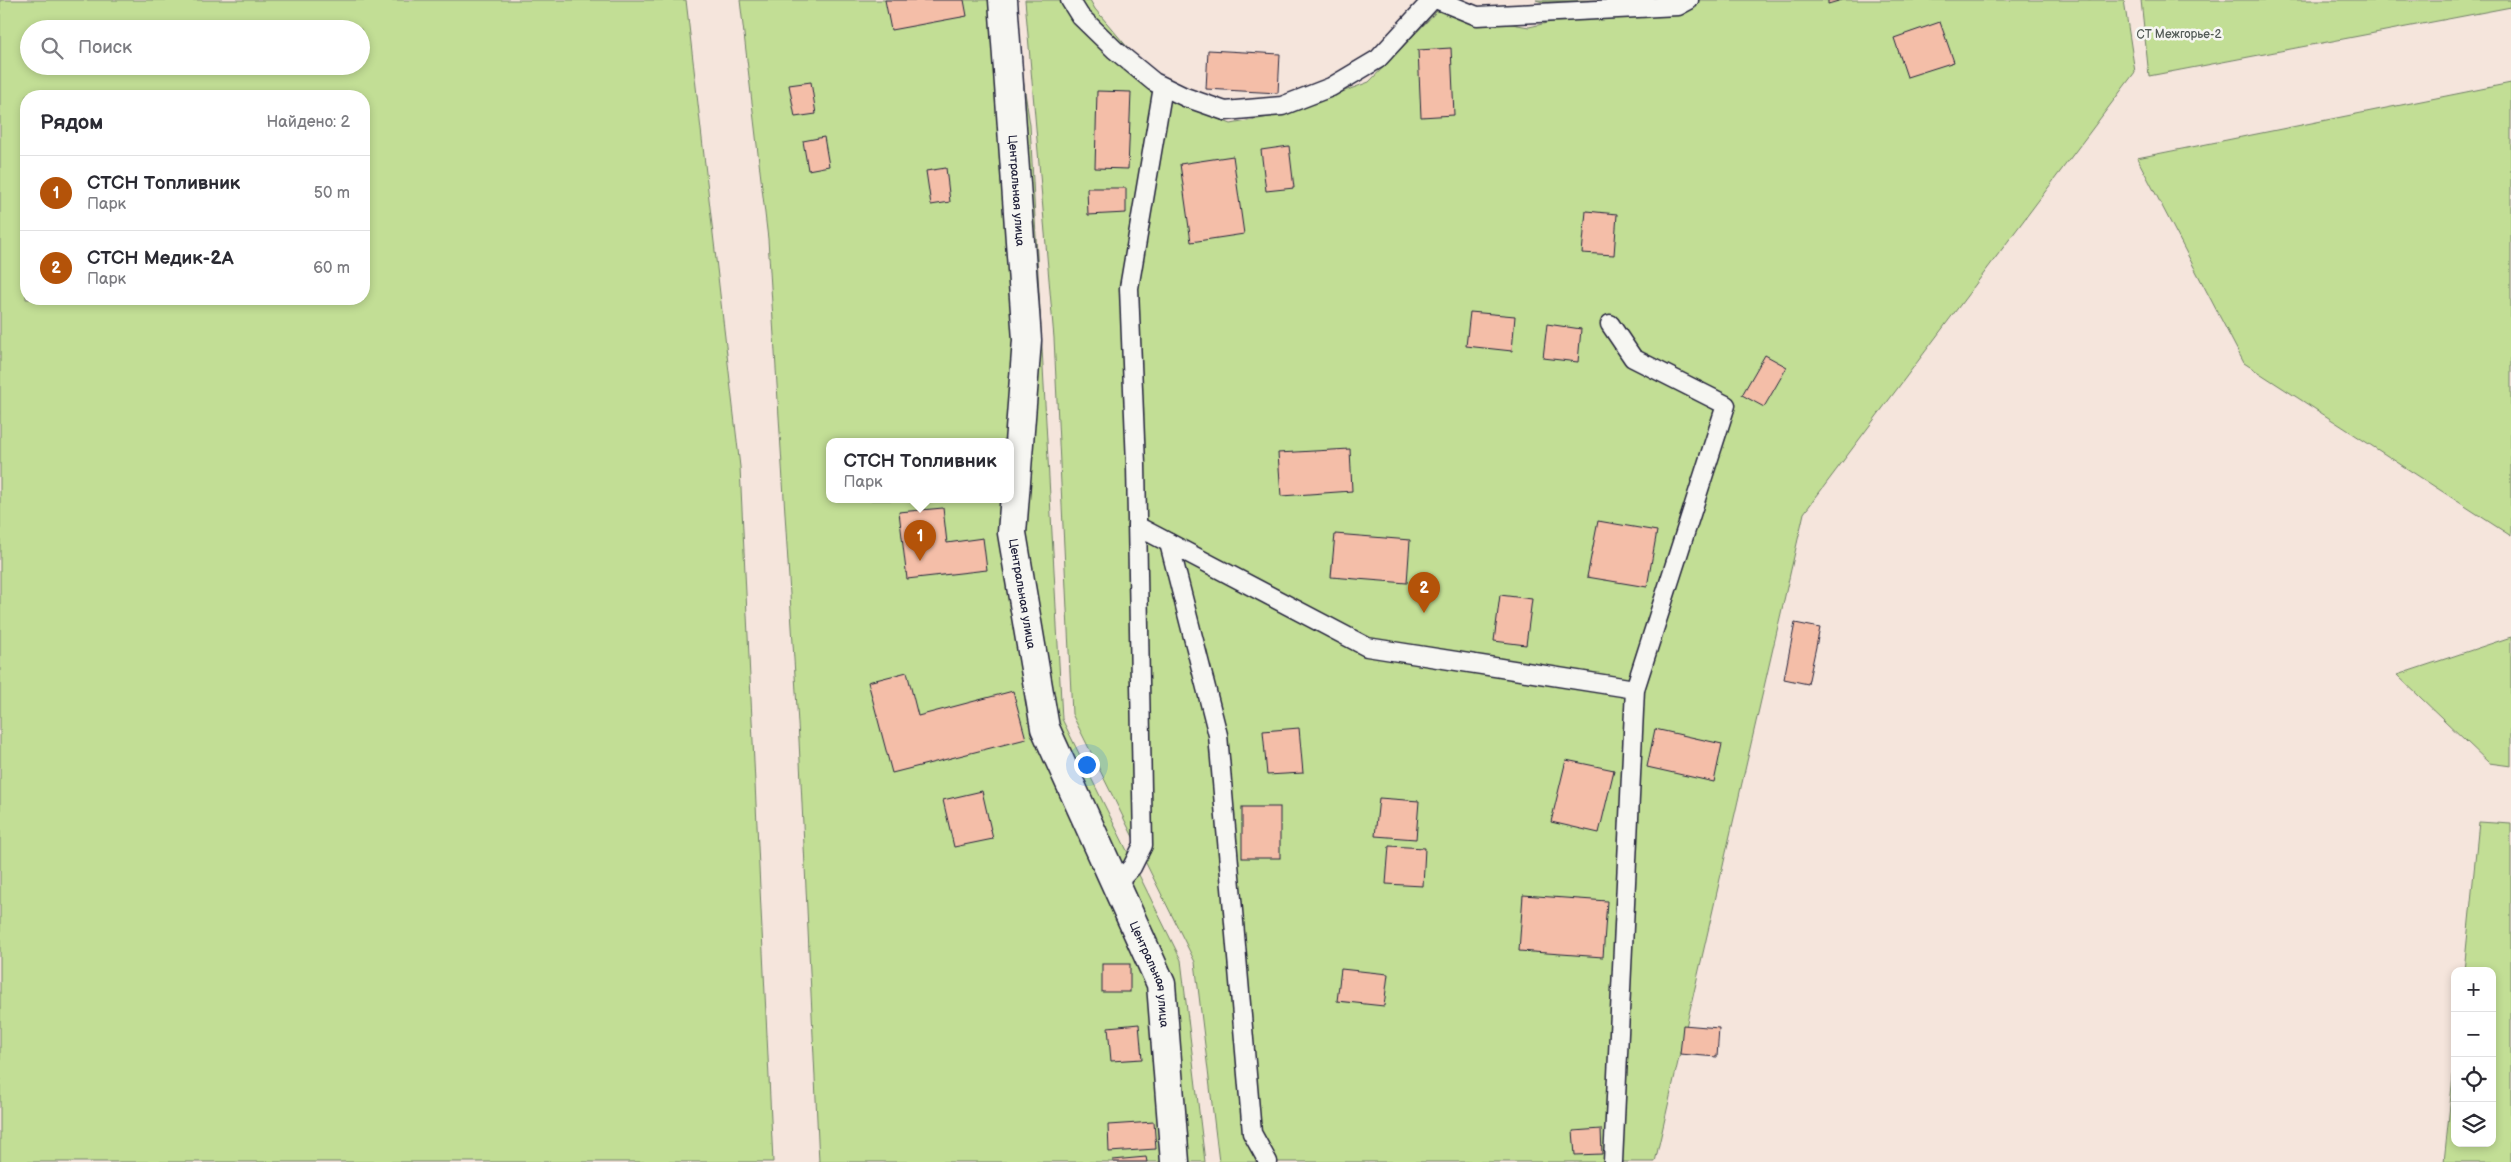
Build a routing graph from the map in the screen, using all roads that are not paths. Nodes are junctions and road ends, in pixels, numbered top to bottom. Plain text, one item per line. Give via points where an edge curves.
1 (1004, 0) edge
2 (1070, 0) edge
3 (1432, 0) edge
4 (1438, 0) edge
5 (1689, 0) edge
6 (1163, 86) junction
7 (1610, 324) dead end
8 (1137, 526) junction
9 (1169, 543) junction
10 (1635, 689) junction
11 (1116, 884) junction
12 (1176, 1162) edge
13 (1268, 1162) edge
14 (1613, 1162) edge

1 - 11 street, Центральная улица via 1027,340 1012,532 1045,728
2 - 6 lane via 1080,16 1115,50
3 - 6 lane via 1378,59 1332,88 1282,106 1225,111
4 - 5 lane via 1477,16 1678,6
6 - 8 lane via 1129,288
7 - 10 lane via 1633,358 1726,405
8 - 9 lane
8 - 11 lane via 1143,846 1132,867
9 - 10 lane via 1367,647
9 - 13 lane via 1218,735 1252,1133
10 - 14 lane
11 - 12 street, Центральная улица via 1161,984

